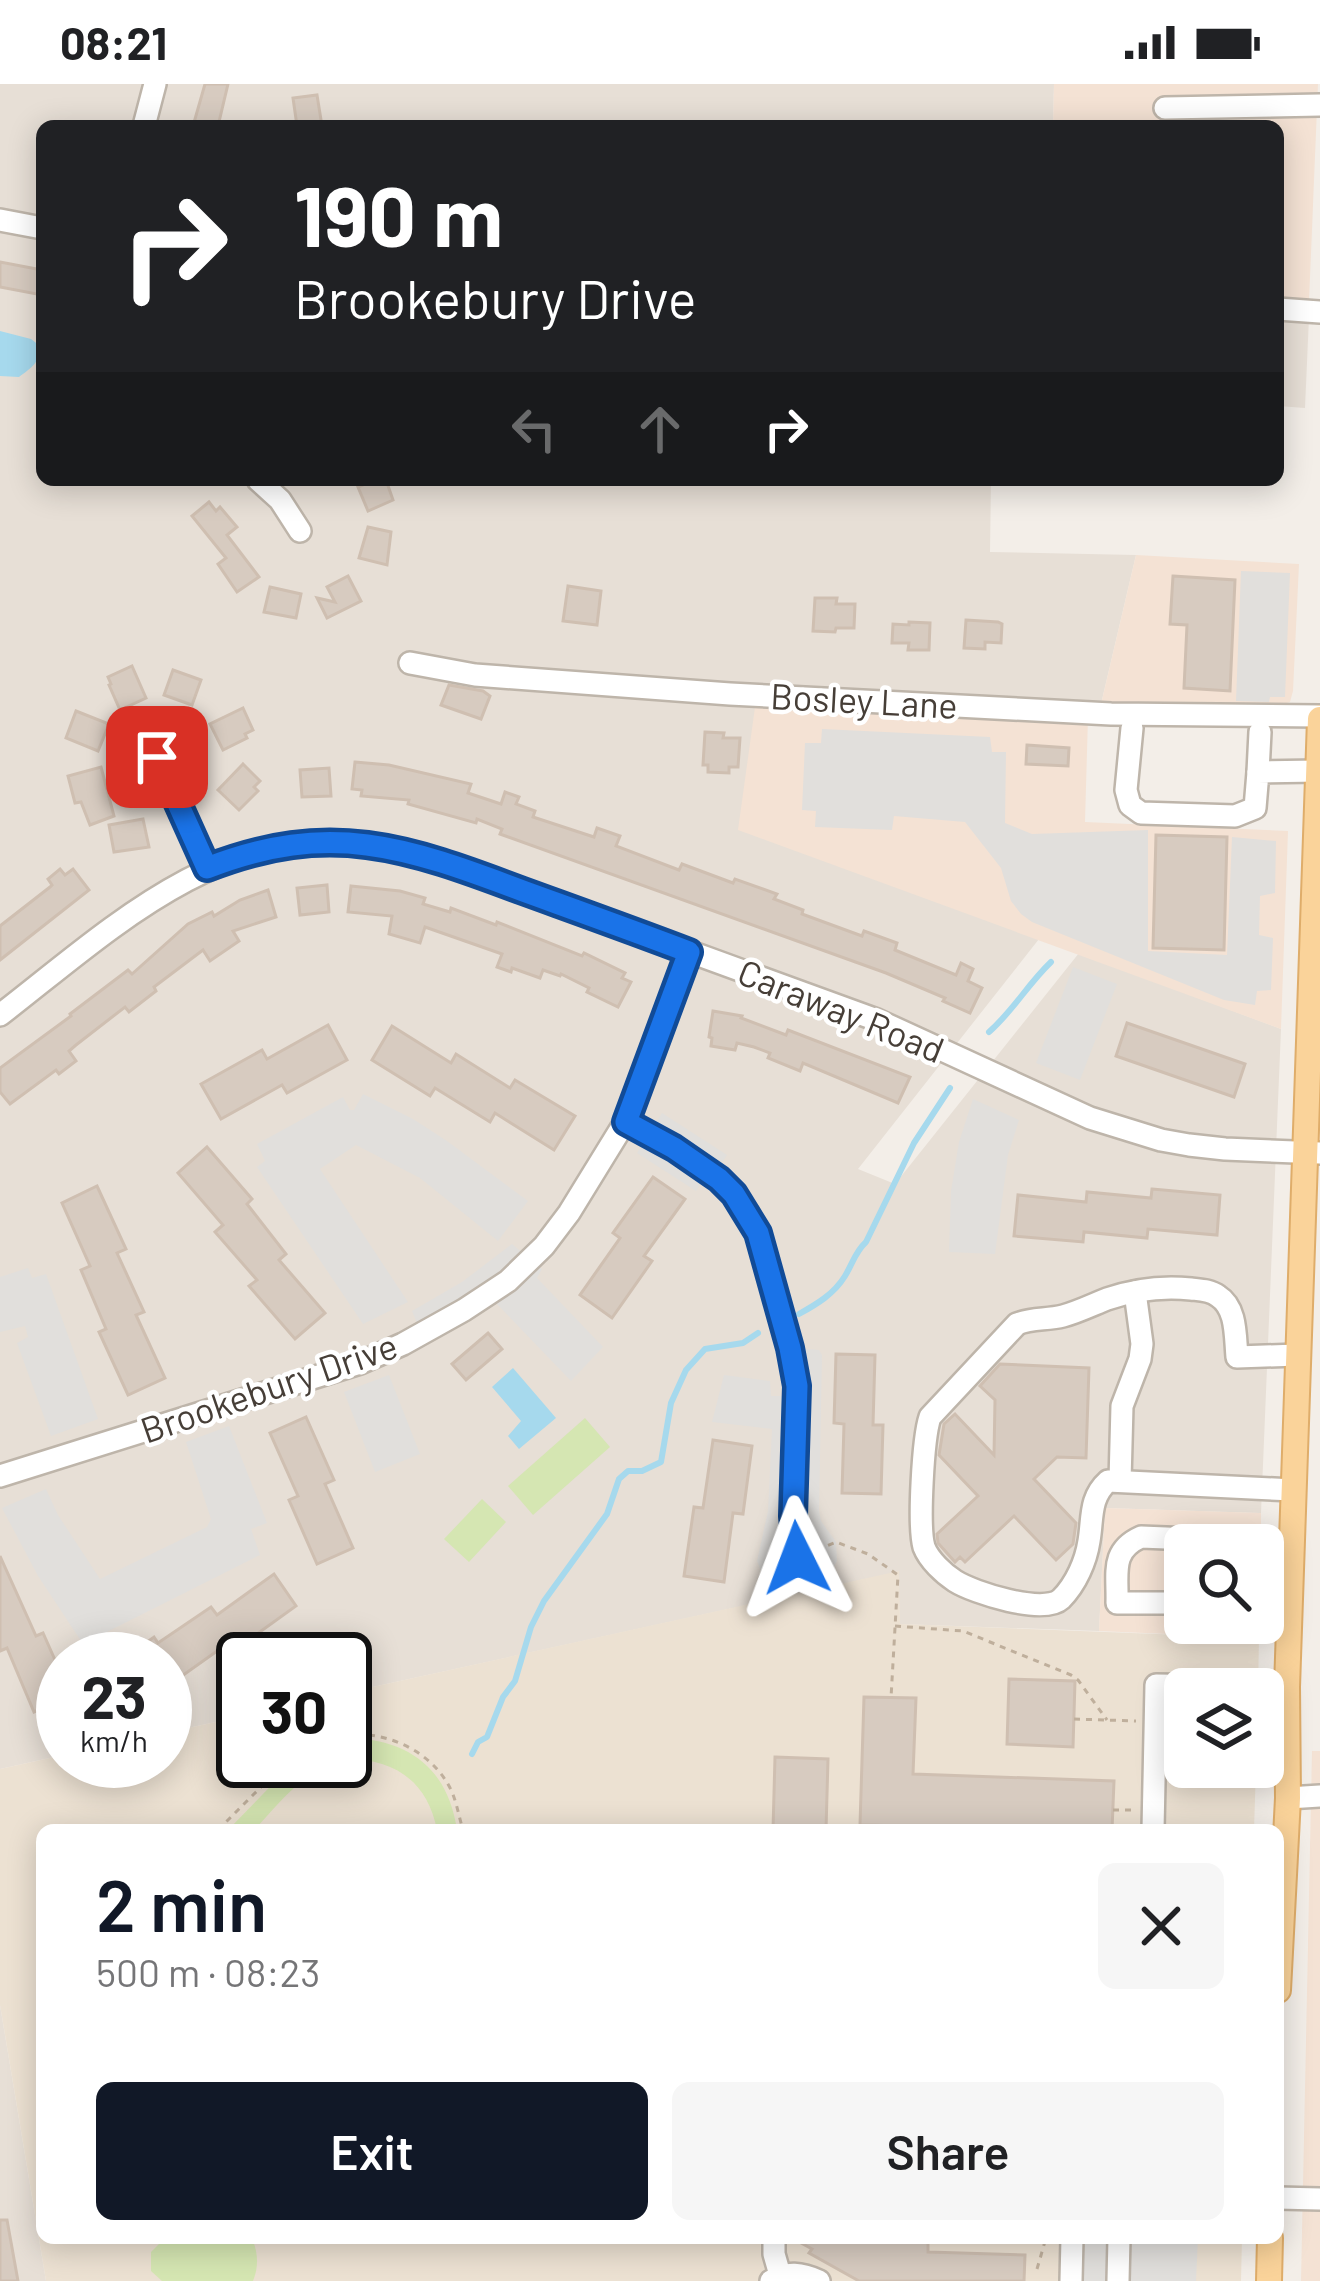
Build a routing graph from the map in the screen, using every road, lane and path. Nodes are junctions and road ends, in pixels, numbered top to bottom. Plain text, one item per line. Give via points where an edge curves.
1 (155, 84) edge
2 (1320, 105) edge
3 (1165, 107) dead end
4 (146, 120) edge
5 (0, 220) edge
6 (36, 227) edge
7 (1284, 309) edge
8 (1320, 312) edge
9 (265, 486) edge
10 (300, 531) dead end
11 (410, 663) dead end
12 (1320, 717) edge
13 (1132, 728) dead end
14 (1260, 732) dead end
15 (157, 757) dead end
16 (1318, 771) edge
17 (1258, 772) junction
18 (207, 868) junction
19 (1317, 911) edge
20 (689, 952) junction
21 (0, 1015) edge
22 (626, 1122) junction
23 (1312, 1153) edge
24 (1135, 1292) junction
25 (1297, 1355) junction
26 (0, 1476) edge
27 (1120, 1481) junction
28 (1293, 1490) junction
29 (1164, 1538) edge
30 (1284, 1543) edge
31 (1292, 1543) junction
32 (797, 1558) joint
33 (1164, 1603) edge
34 (1284, 1605) edge
35 (1289, 1605) junction
36 (895, 1626) junction
37 (1287, 1687) junction
38 (891, 1697) dead end
39 (1074, 1719) dead end
40 (1107, 1720) junction
41 (1156, 1722) junction
42 (372, 1735) edge
43 (259, 1788) edge
44 (1320, 1796) edge
45 (1288, 1798) junction
46 (224, 1824) edge
47 (461, 1824) edge
48 (1153, 1824) edge
49 (1284, 1842) edge
50 (1284, 2198) edge
51 (1320, 2199) edge
52 (774, 2244) edge
53 (1044, 2244) edge
54 (1072, 2244) edge
55 (1119, 2244) edge
56 (1270, 2244) edge
57 (1037, 2269) dead end
58 (776, 2278) edge
59 (818, 2281) edge
60 (1072, 2281) edge
61 (1118, 2281) edge
62 (1269, 2281) edge

1 - 4 street
2 - 3 street
5 - 6 street
7 - 8 street
9 - 10 street
11 - 12 street, Bosley Lane via 730,694
12 - 16 main road
13 - 17 street via 1126,790 1141,813 1235,816 1255,808
14 - 17 street
15 - 18 street
16 - 17 street
16 - 19 main road
18 - 20 street, Caraway Road via 296,844 390,847
18 - 21 street, Caraway Road via 122,921
19 - 23 main road
20 - 22 street, Brookebury Drive
20 - 23 street, Caraway Road via 877,1020 1090,1118 1161,1140
22 - 26 street, Brookebury Drive via 544,1246 464,1310 360,1363
22 - 32 street via 719,1179 758,1233 797,1386
23 - 25 main road
24 - 25 street via 1211,1292 1229,1306 1237,1357
24 - 27 street via 1142,1344 1122,1406
24 - 27 street via 1017,1324 931,1417 924,1546 958,1583 1042,1607 1056,1603 1083,1565 1096,1495 1108,1481
25 - 28 main road
27 - 28 street
28 - 31 main road
29 - 33 street via 1141,1537 1123,1547 1117,1603
30 - 31 street
31 - 35 main road
32 - 36 path via 836,1542 868,1554 898,1575
34 - 35 street
35 - 37 main road
36 - 38 path
36 - 40 path via 963,1630 1071,1675
37 - 41 street via 1156,1684
37 - 45 main road
39 - 40 path
40 - 41 path
41 - 48 street
42 - 47 path via 412,1749 435,1768
43 - 46 path
44 - 45 street
45 - 49 main road
50 - 51 street
52 - 58 street
53 - 57 path
54 - 60 street
55 - 61 street
56 - 62 main road
58 - 59 street via 793,2273

